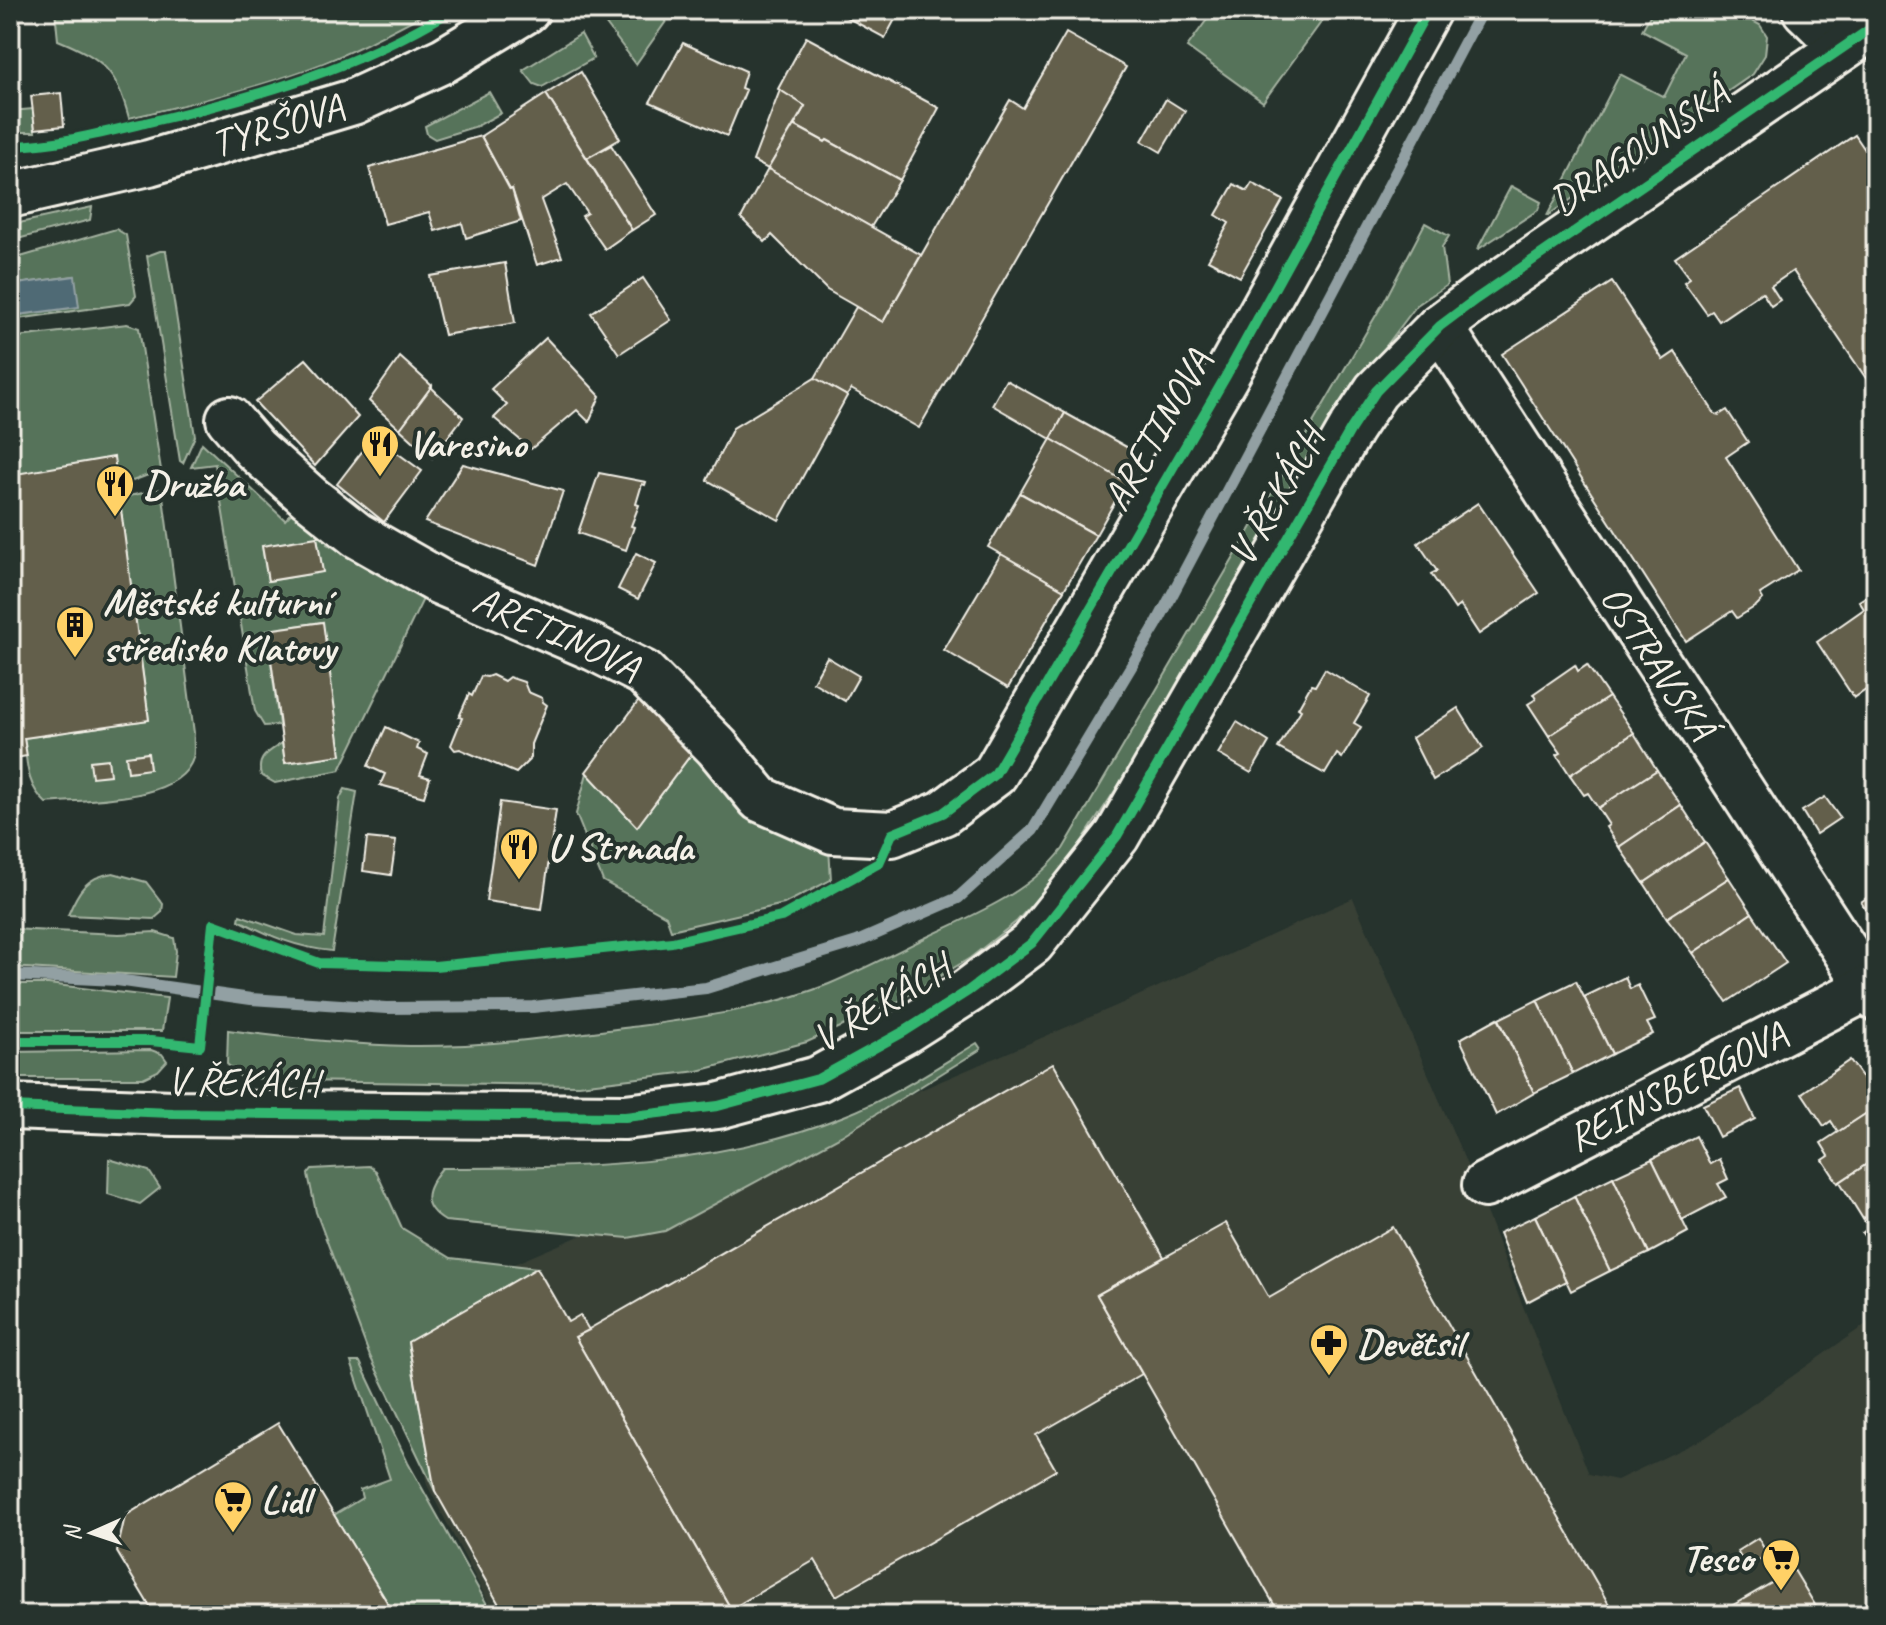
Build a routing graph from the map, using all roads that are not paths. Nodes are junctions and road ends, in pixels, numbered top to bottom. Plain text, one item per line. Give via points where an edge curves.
1 (527, 10) edge
2 (1428, 10) edge
3 (1805, 10) edge
4 (1860, 36) edge
5 (10, 195) edge
6 (1440, 326) junction
7 (229, 419) dead end
8 (1872, 992) edge
9 (10, 1107) edge
10 (1485, 1185) dead end

1 - 5 street, TYRŠOVA via 444,60 353,102 149,163
2 - 7 street, ARETINOVA via 1226,376 995,774 943,813 892,834 833,831 760,799 644,673 440,582 357,535 266,459
3 - 4 street
4 - 6 street, DRAGOUNSKÁ
6 - 8 street, OSTRAVSKÁ
6 - 9 street, V ŘEKÁCH via 1376,391 1117,836 1032,943 968,991 818,1079 718,1106 625,1117
8 - 10 street, REINSBERGOVA

